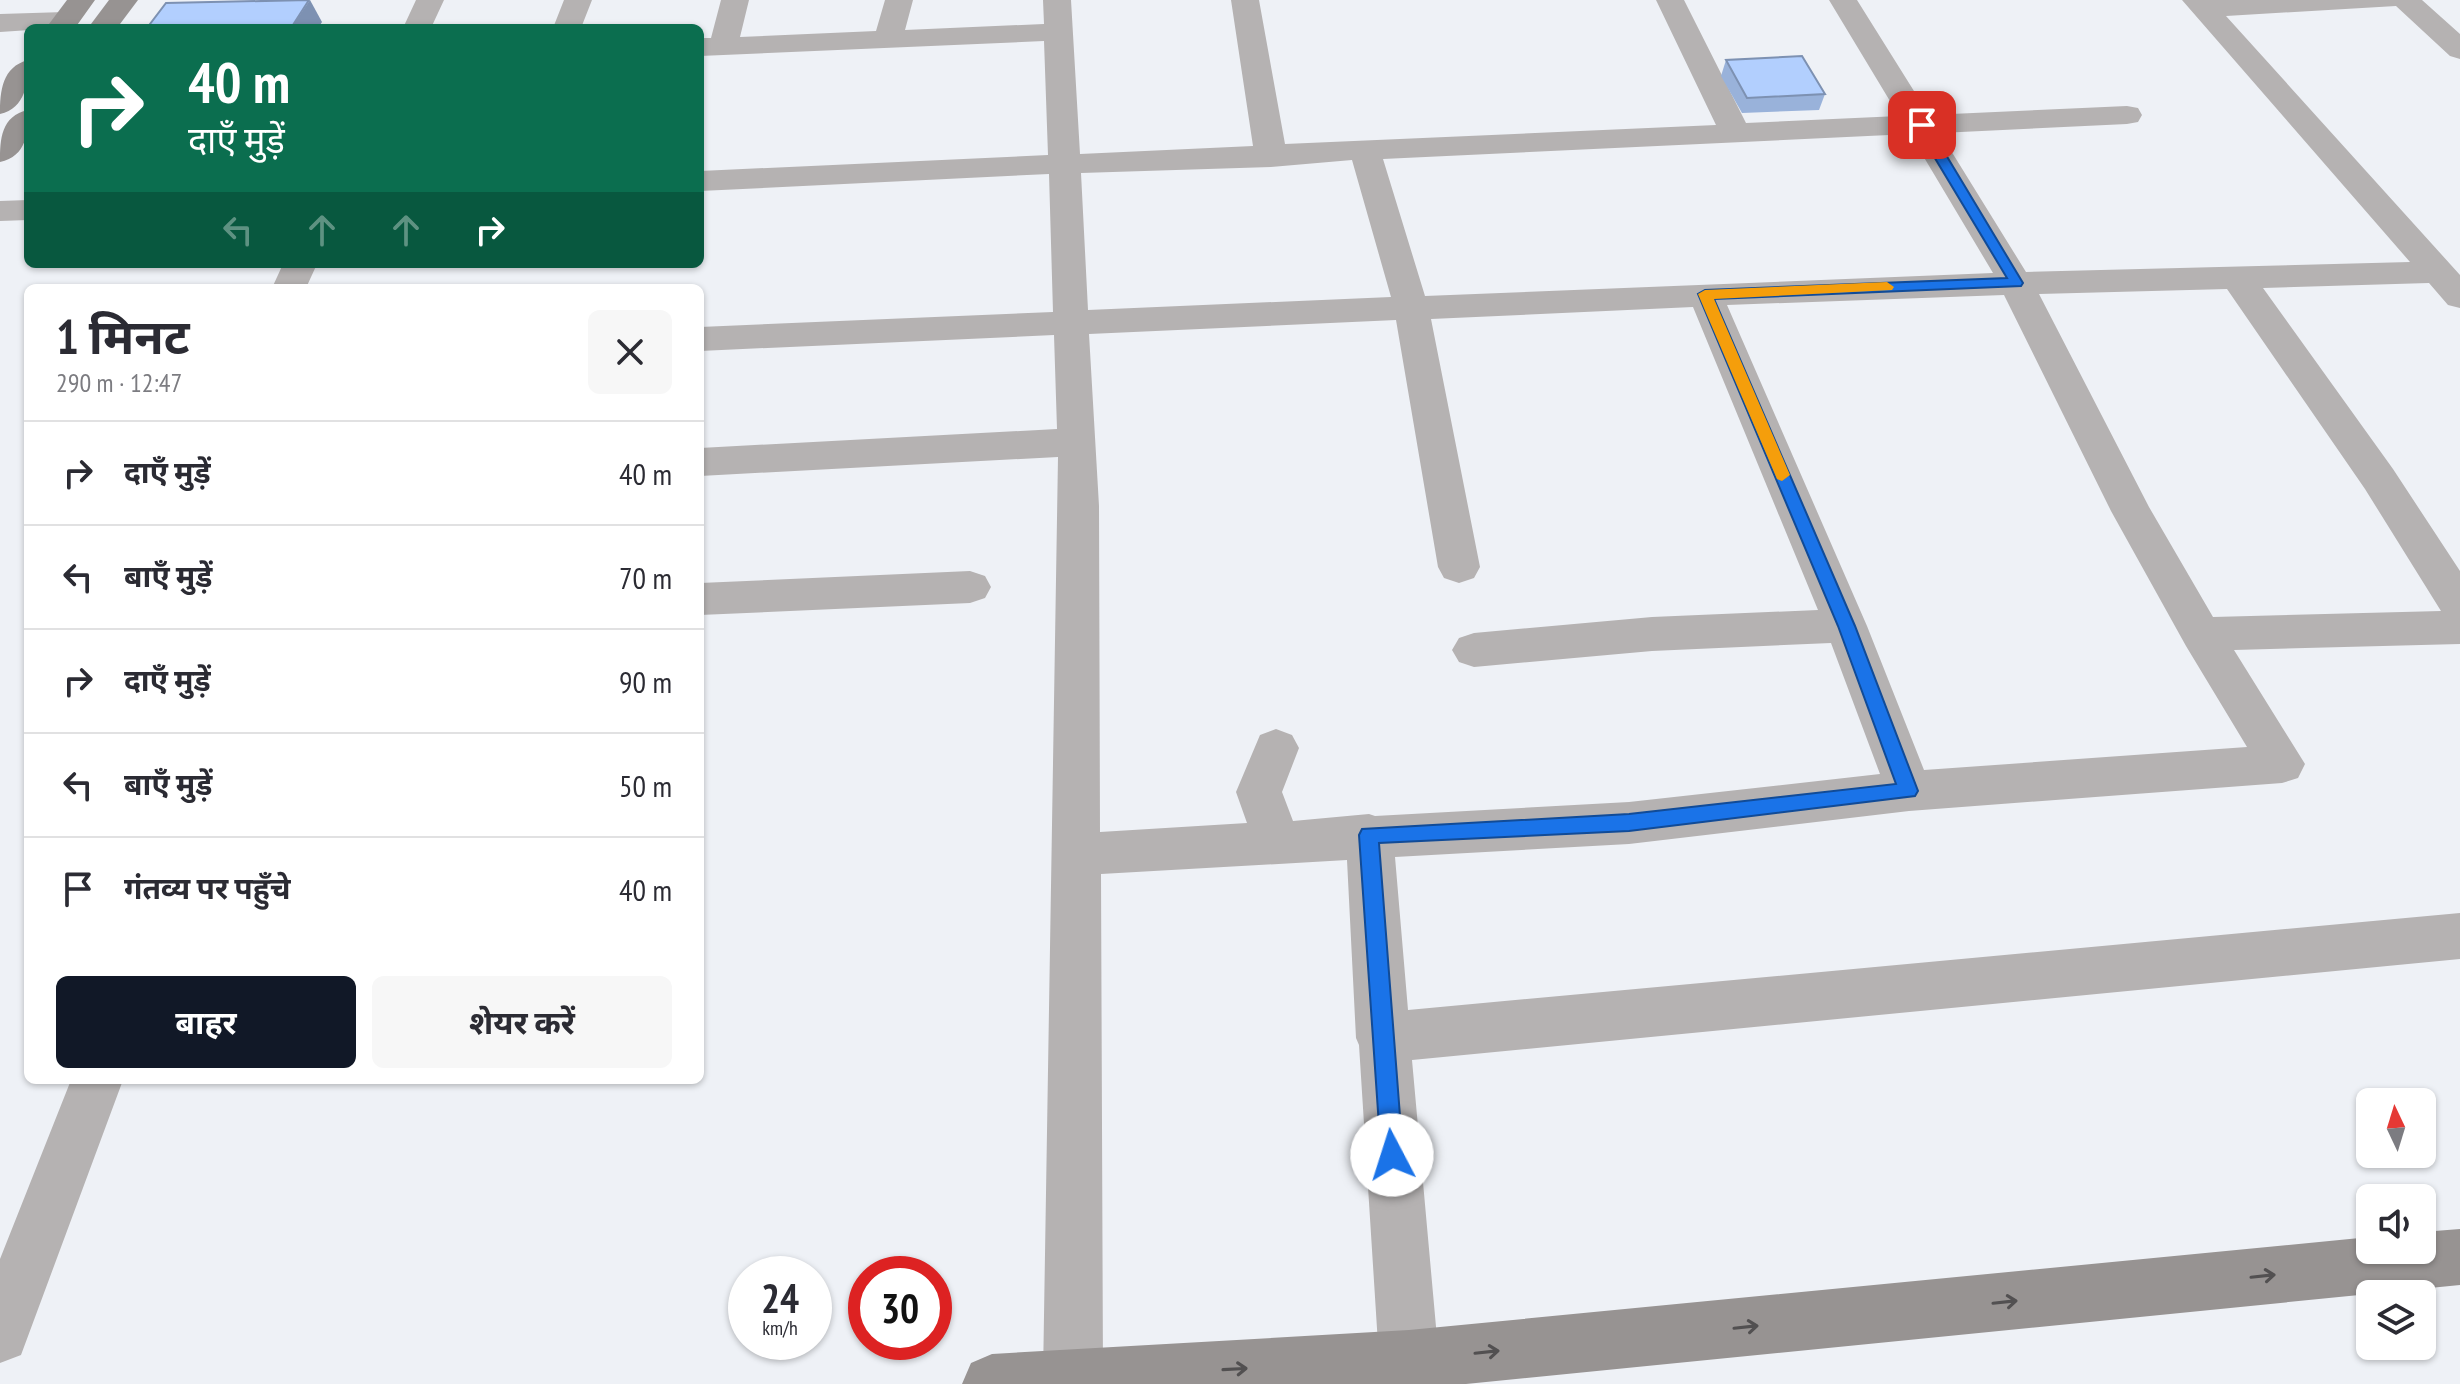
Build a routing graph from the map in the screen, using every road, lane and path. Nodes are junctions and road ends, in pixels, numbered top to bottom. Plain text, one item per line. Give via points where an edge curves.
1 (124, 0) edge
2 (430, 0) edge
3 (578, 0) edge
4 (735, 0) edge
5 (899, 0) edge
6 (1245, 0) edge
7 (1670, 0) edge
8 (1843, 0) edge
9 (2387, 0) edge
10 (2406, 0) edge
11 (2200, 4) edge
12 (69, 16) edge
13 (1059, 16) edge
14 (0, 23) edge
15 (105, 24) edge
16 (419, 24) edge
17 (569, 24) edge
18 (888, 40) junction
19 (712, 47) edge
20 (2460, 50) edge
21 (24, 74) edge
22 (0, 105) edge
23 (2127, 115) dead end
24 (24, 124) edge
25 (1922, 125) junction
26 (1736, 134) junction
27 (1365, 152) junction
28 (0, 153) edge
29 (1271, 157) junction
30 (1062, 166) junction
31 (704, 181) edge
32 (24, 210) edge
33 (0, 211) edge
34 (2237, 277) junction
35 (2016, 283) junction
36 (2449, 285) edge
37 (1705, 294) junction
38 (1411, 306) junction
39 (1069, 321) junction
40 (704, 339) edge
41 (1076, 442) junction
42 (704, 462) edge
43 (1459, 567) dead end
44 (970, 587) dead end
45 (704, 599) edge
46 (2460, 605) edge
47 (1846, 626) junction
48 (2460, 627) edge
49 (2201, 634) junction
50 (1474, 650) dead end
51 (1276, 748) dead end
52 (1909, 791) junction
53 (1369, 835) junction
54 (1277, 843) junction
55 (1077, 854) junction
56 (2460, 936) edge
57 (1382, 1038) junction
58 (95, 1084) edge
59 (2460, 1257) edge
60 (0, 1334) edge
61 (1409, 1360) junction
62 (1073, 1377) junction
63 (992, 1384) edge

1 - 15 street
2 - 16 street
3 - 17 street
4 - 19 street
5 - 18 street
6 - 29 street
7 - 26 street
8 - 25 street
9 - 11 street
10 - 20 street
11 - 36 street
12 - 14 street
13 - 18 street
13 - 30 street
18 - 19 street
21 - 22 street
23 - 25 street
24 - 28 street
25 - 26 street
25 - 35 street
26 - 27 street
27 - 29 street
27 - 38 street
29 - 30 street
30 - 31 street
30 - 39 street
32 - 33 street
34 - 35 street
34 - 36 street
34 - 46 street
35 - 37 street
35 - 49 street via 2131,511
37 - 38 street
37 - 47 street
38 - 39 street
38 - 43 street
39 - 40 street
39 - 41 street
41 - 42 street
41 - 55 street
44 - 45 street
47 - 50 street via 1652,634
47 - 52 street
48 - 49 street
49 - 52 street via 2282,764
51 - 54 street via 1259,792
52 - 53 street via 1629,823
53 - 54 street
53 - 57 street
54 - 55 street
55 - 62 street
56 - 57 street
57 - 61 street
58 - 60 street
61 -> 59 street
62 -> 61 street
62 - 63 street

